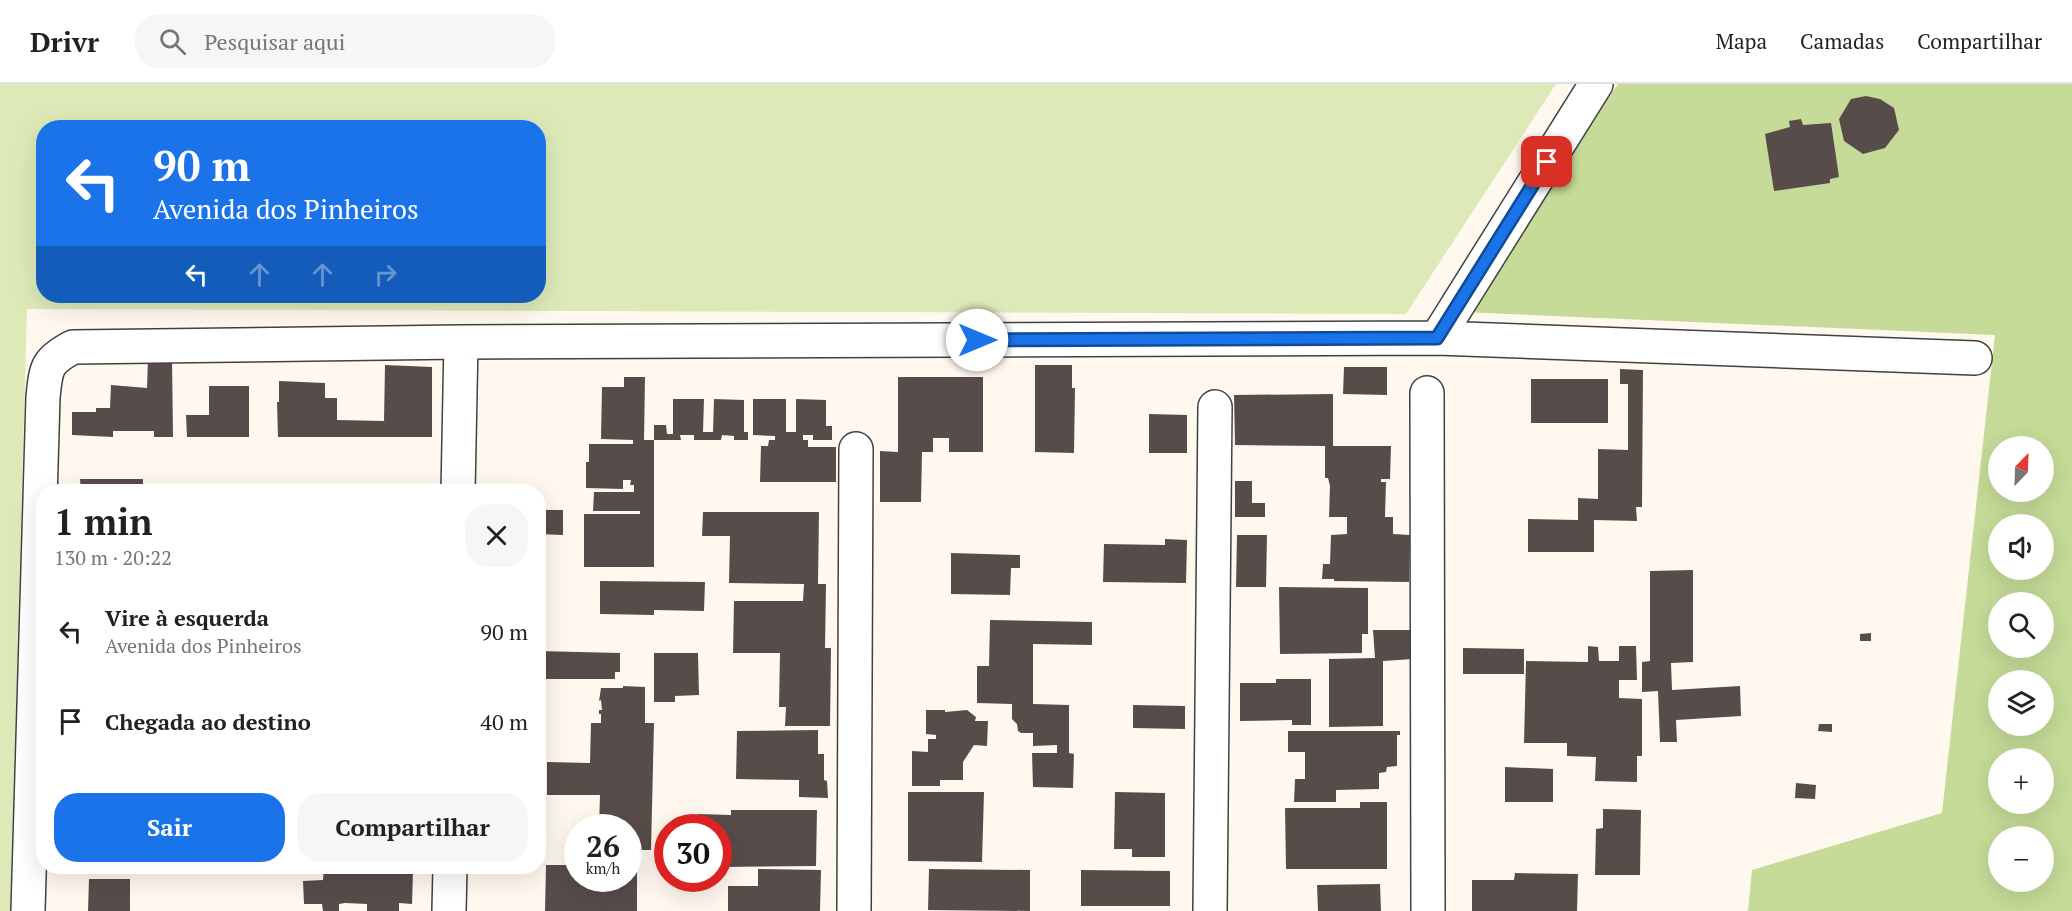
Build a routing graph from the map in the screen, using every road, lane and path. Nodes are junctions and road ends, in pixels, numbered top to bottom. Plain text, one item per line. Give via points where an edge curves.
1 (1596, 84) edge
2 (1437, 338) junction
3 (461, 342) junction
4 (1975, 358) dead end
5 (1427, 393) dead end
6 (1215, 407) dead end
7 (856, 449) dead end
8 (40, 484) edge
9 (458, 484) edge
10 (36, 637) edge
11 (450, 874) edge
12 (28, 911) edge
13 (449, 911) edge
14 (854, 911) edge
15 (1210, 911) edge
16 (1428, 911) edge

1 - 2 street
2 - 3 street
2 - 4 street
3 - 8 street via 73,347 57,356 46,371
3 - 9 street
5 - 16 street
6 - 15 street
7 - 14 street
10 - 12 street
11 - 13 street

